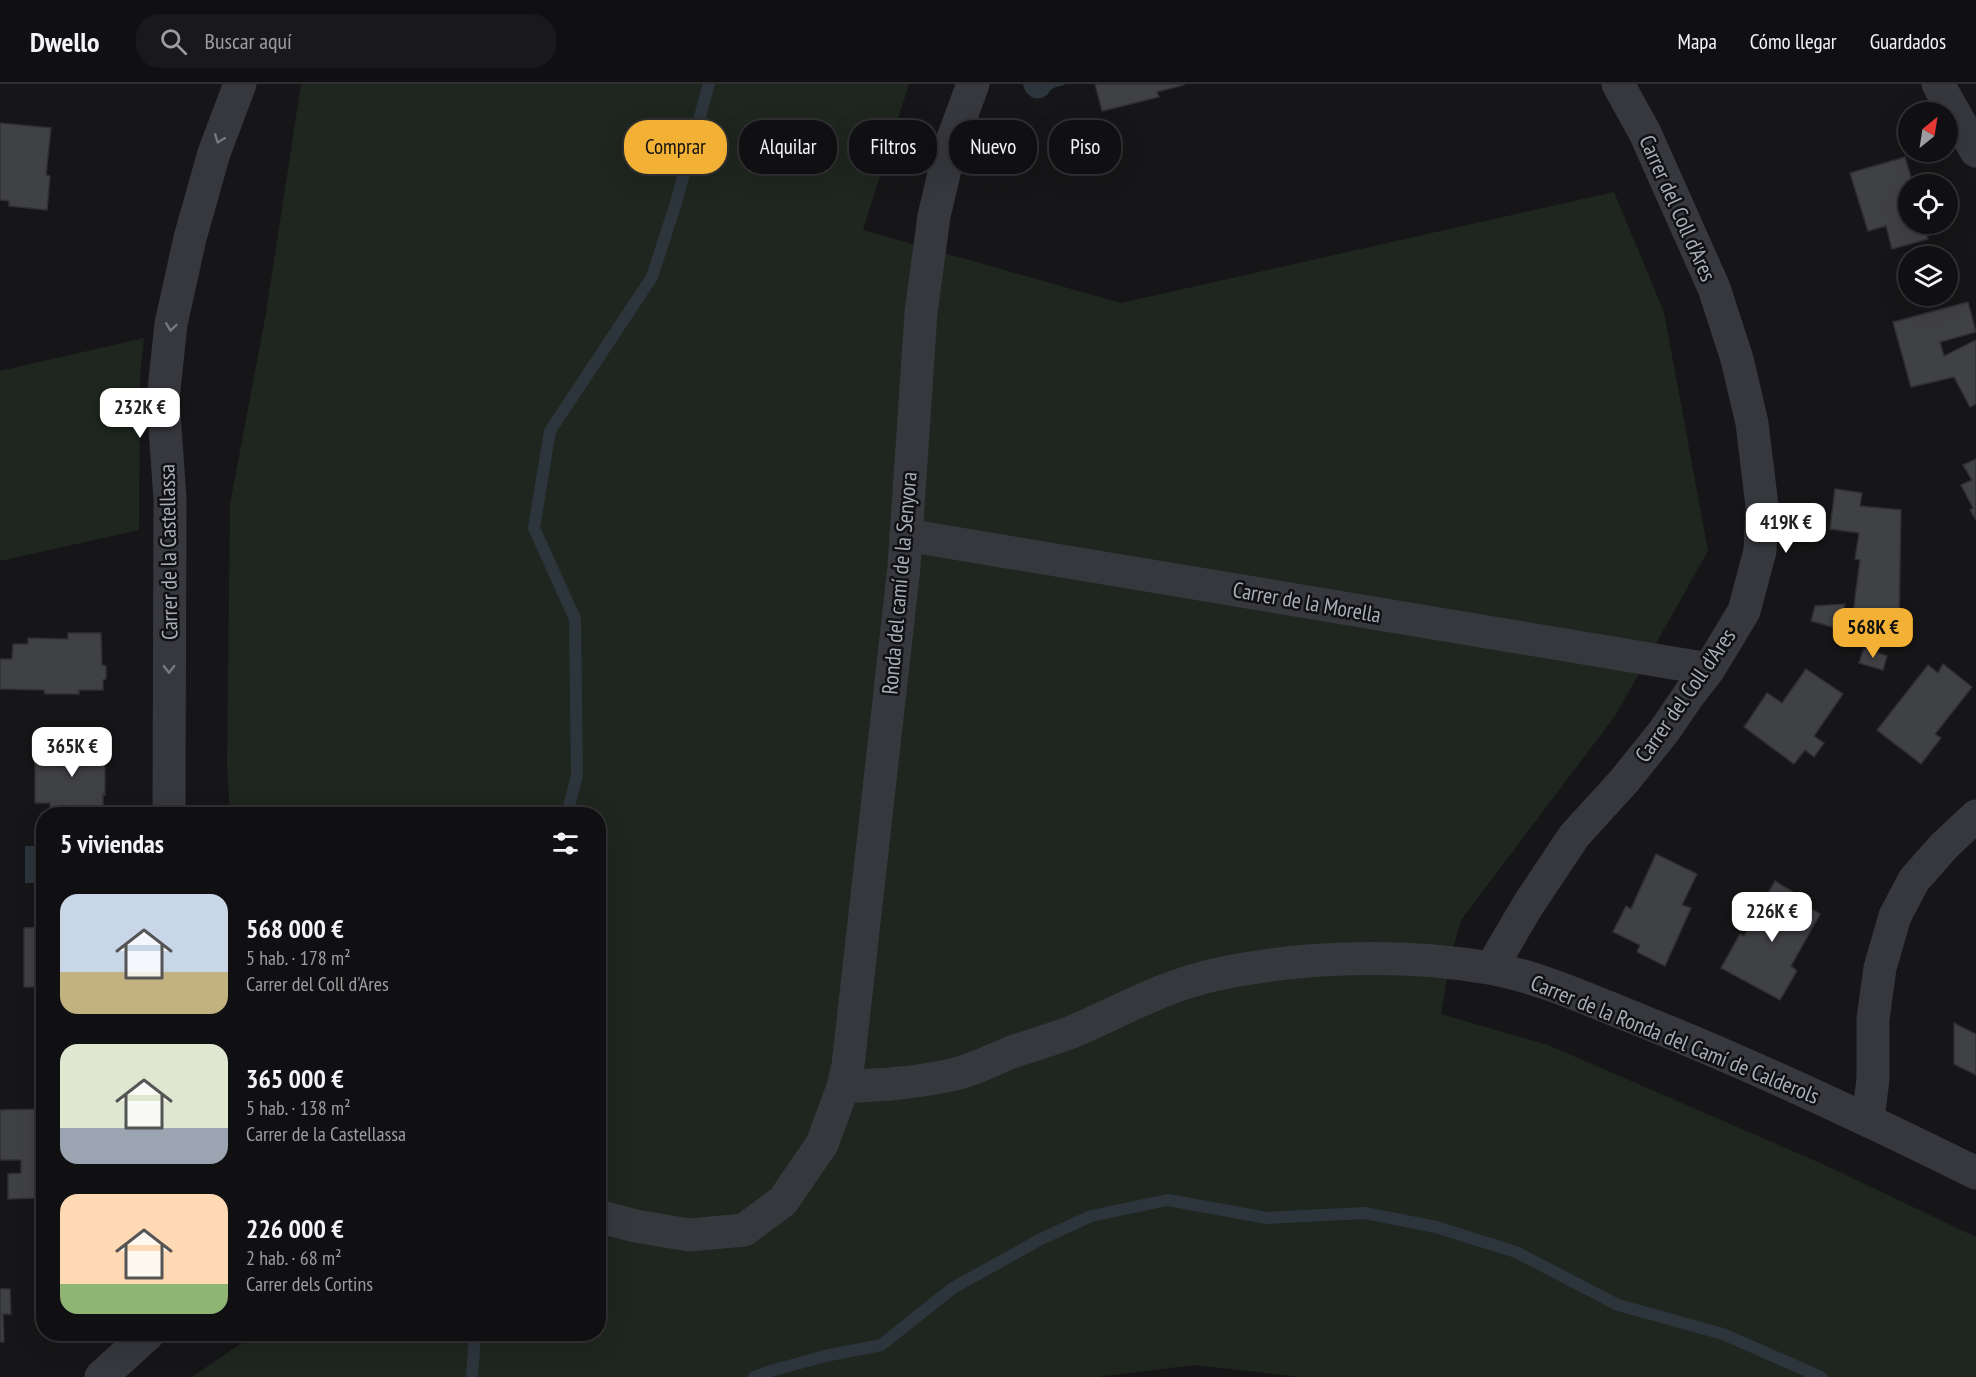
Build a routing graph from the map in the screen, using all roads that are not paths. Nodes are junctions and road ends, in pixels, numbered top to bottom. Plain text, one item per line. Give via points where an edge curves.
1 (240, 84) edge
2 (973, 84) edge
3 (1618, 84) edge
4 (1938, 84) edge
5 (1976, 152) edge
6 (906, 535) junction
7 (1709, 669) junction
8 (169, 807) edge
9 (1976, 816) edge
10 (1491, 968) junction
11 (843, 1087) junction
12 (1868, 1119) junction
13 (1976, 1173) edge
14 (606, 1218) edge
15 (140, 1341) edge
16 (101, 1377) edge

1 -> 8 street, Carrer de la Castellassa via 214,153 171,324 164,399 170,499
2 - 6 street, Ronda del camí de la Senyora via 951,144 934,216 921,313
3 - 7 street, Carrer del Coll d'Ares via 1645,133 1714,288 1752,423 1762,506 1761,551 1744,611
4 - 5 street
6 - 7 street, Carrer de la Morella
6 - 11 street, Ronda del camí de la Senyora
7 - 10 street, Carrer del Coll d'Ares via 1625,780 1574,836
9 - 12 street via 1914,880 1895,916 1880,968 1873,1020
10 - 11 street, Carrer de la Ronda del Camí de Calderols via 1428,960 1361,960 1283,963 1213,975 1158,992 1078,1030 955,1075
10 - 12 street, Carrer de la Ronda del Camí de Calderols via 1553,986 1669,1032
11 - 14 street via 822,1143 783,1201 744,1230 689,1235
12 - 13 street, Carrer de la Ronda del Camí de Calderols
15 - 16 street

